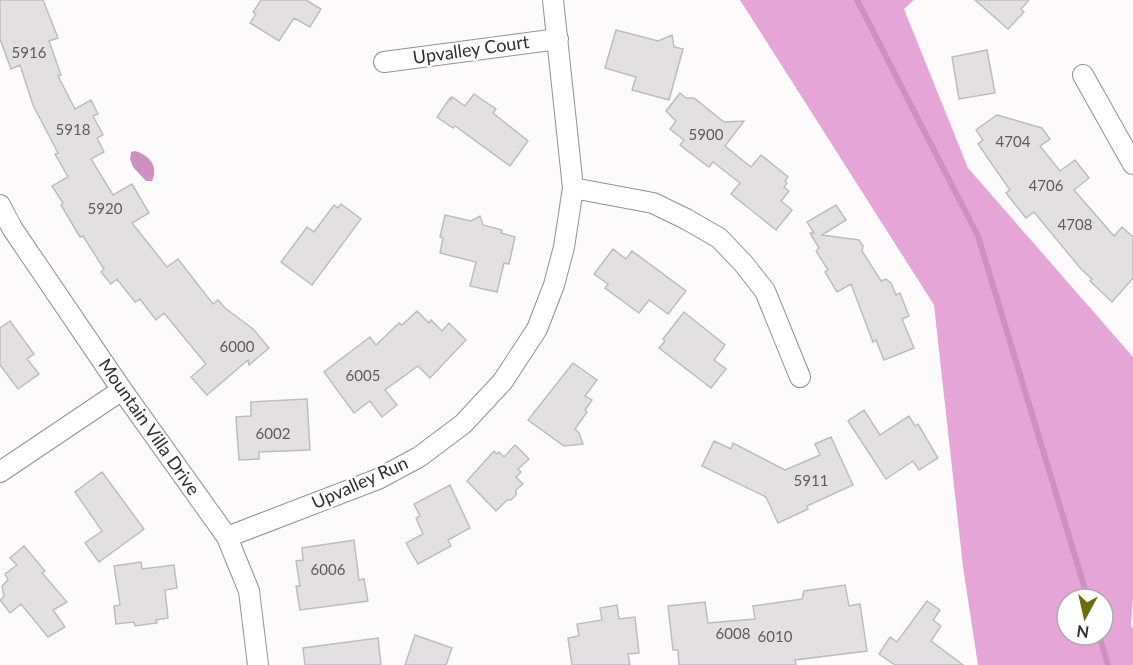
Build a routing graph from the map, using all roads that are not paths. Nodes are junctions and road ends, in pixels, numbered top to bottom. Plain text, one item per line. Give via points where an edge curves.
1 (553, 0) edge
2 (558, 39) junction
3 (384, 62) dead end
4 (1083, 75) dead end
5 (1133, 164) edge
6 (573, 188) junction
7 (0, 206) edge
8 (800, 377) dead end
9 (122, 390) junction
10 (0, 472) edge
11 (227, 537) junction
12 (258, 665) edge

1 - 2 street, Upvalley Run
2 - 3 street, Upvalley Court
2 - 6 street, Upvalley Run
4 - 5 street
6 - 8 street via 653,203 718,238 765,291
6 - 11 street, Upvalley Run via 564,248 537,329 503,381 464,424 418,457 378,479
7 - 9 street, Mountain Villa Drive
9 - 10 street
9 - 11 street, Mountain Villa Drive
11 - 12 street, Mountain Villa Drive via 249,591

